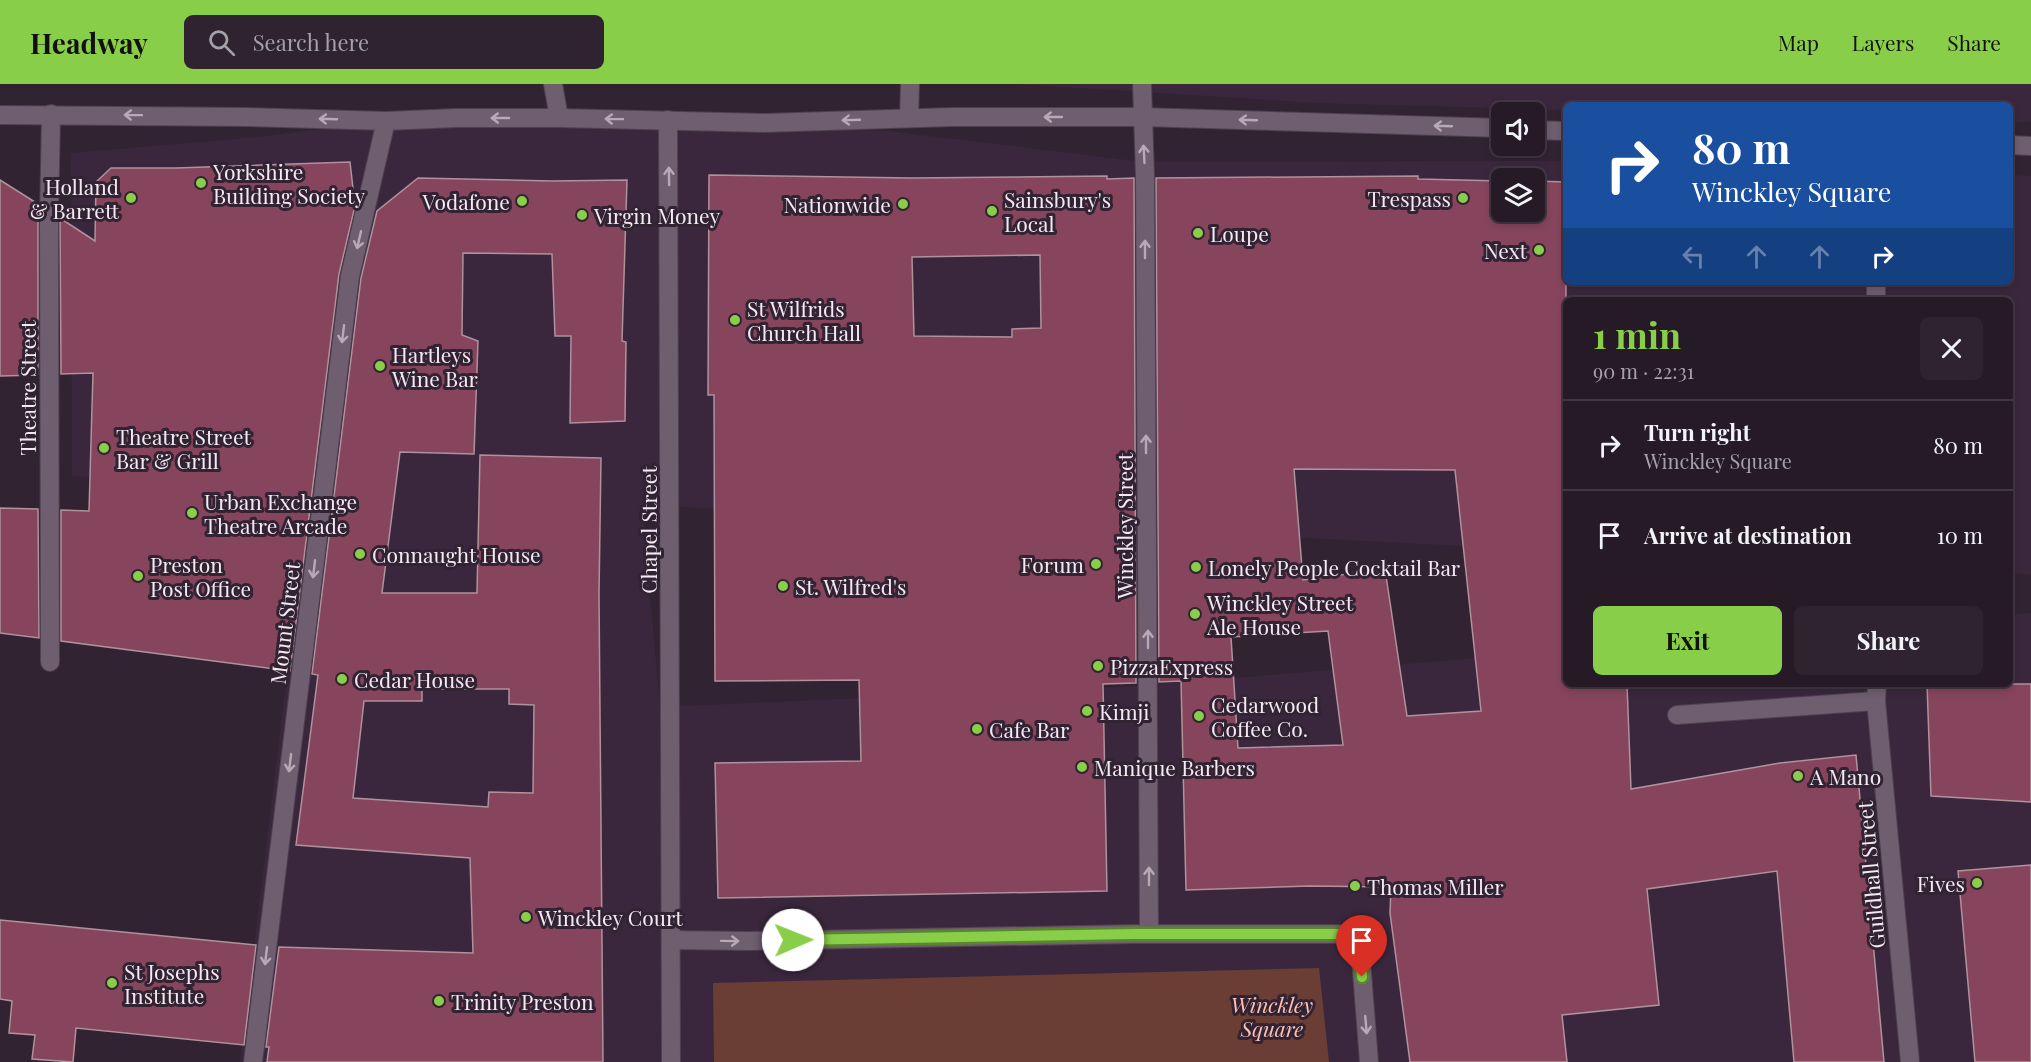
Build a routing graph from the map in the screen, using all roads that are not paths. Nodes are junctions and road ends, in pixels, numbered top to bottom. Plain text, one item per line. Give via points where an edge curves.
1 (553, 84) edge
2 (910, 84) edge
3 (1142, 84) edge
4 (51, 114) junction
5 (0, 115) edge
6 (1142, 117) junction
7 (559, 118) junction
8 (909, 118) junction
9 (668, 120) junction
10 (386, 121) junction
11 (1491, 128) edge
12 (1545, 130) edge
13 (1563, 131) edge
14 (2013, 145) edge
15 (2031, 146) edge
16 (50, 662) dead end
17 (1876, 693) edge
18 (1677, 715) dead end
19 (1149, 934) junction
20 (671, 940) junction
21 (253, 1062) edge
22 (671, 1062) edge
23 (1369, 1062) edge
24 (1910, 1062) edge

1 - 7 street
2 - 8 street
3 - 6 street, Winckley Street
4 - 5 street
10 -> 4 street
4 - 16 street, Theatre Street
6 -> 8 street
11 -> 6 street
19 -> 6 street, Winckley Street
9 -> 7 street
7 -> 10 street
8 -> 9 street via 765,123
20 -> 9 street, Chapel Street
10 -> 21 street, Mount Street via 350,276
12 - 13 street
14 - 15 street
17 - 18 street
17 - 24 street, Guildhall Street
20 -> 19 street
19 -> 23 street via 1359,934
20 - 22 street

